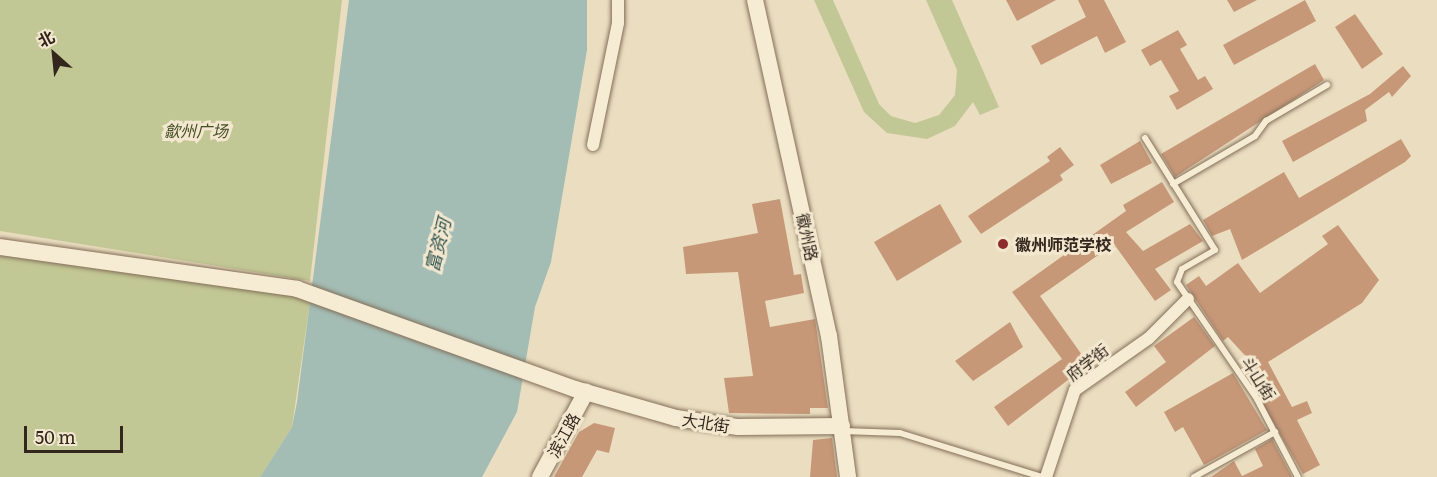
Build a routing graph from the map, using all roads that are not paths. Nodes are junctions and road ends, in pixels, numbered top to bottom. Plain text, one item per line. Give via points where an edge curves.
1 (618, 0) edge
2 (755, 0) edge
3 (1327, 85) dead end
4 (1144, 138) dead end
5 (593, 145) dead end
6 (1173, 184) junction
7 (0, 247) edge
8 (1188, 299) junction
9 (581, 391) junction
10 (842, 429) junction
11 (1275, 432) junction
12 (540, 477) edge
13 (848, 477) edge
14 (1044, 477) edge
15 (1194, 477) edge
16 (1298, 477) edge

1 - 5 street via 618,23
2 - 10 street, 徽州路 via 829,336
3 - 6 lane via 1266,121 1255,136
4 - 6 lane
6 - 8 lane, 斗山街 via 1215,250 1176,275
7 - 9 street, 大北街 via 297,289
8 - 11 lane, 斗山街
8 - 14 street, 府学街 via 1157,331 1075,390
9 - 10 street, 大北街 via 701,423
9 - 12 street, 滨江路
10 - 13 street, 徽州路
10 - 14 lane via 900,433
11 - 15 lane
11 - 16 lane, 斗山街

